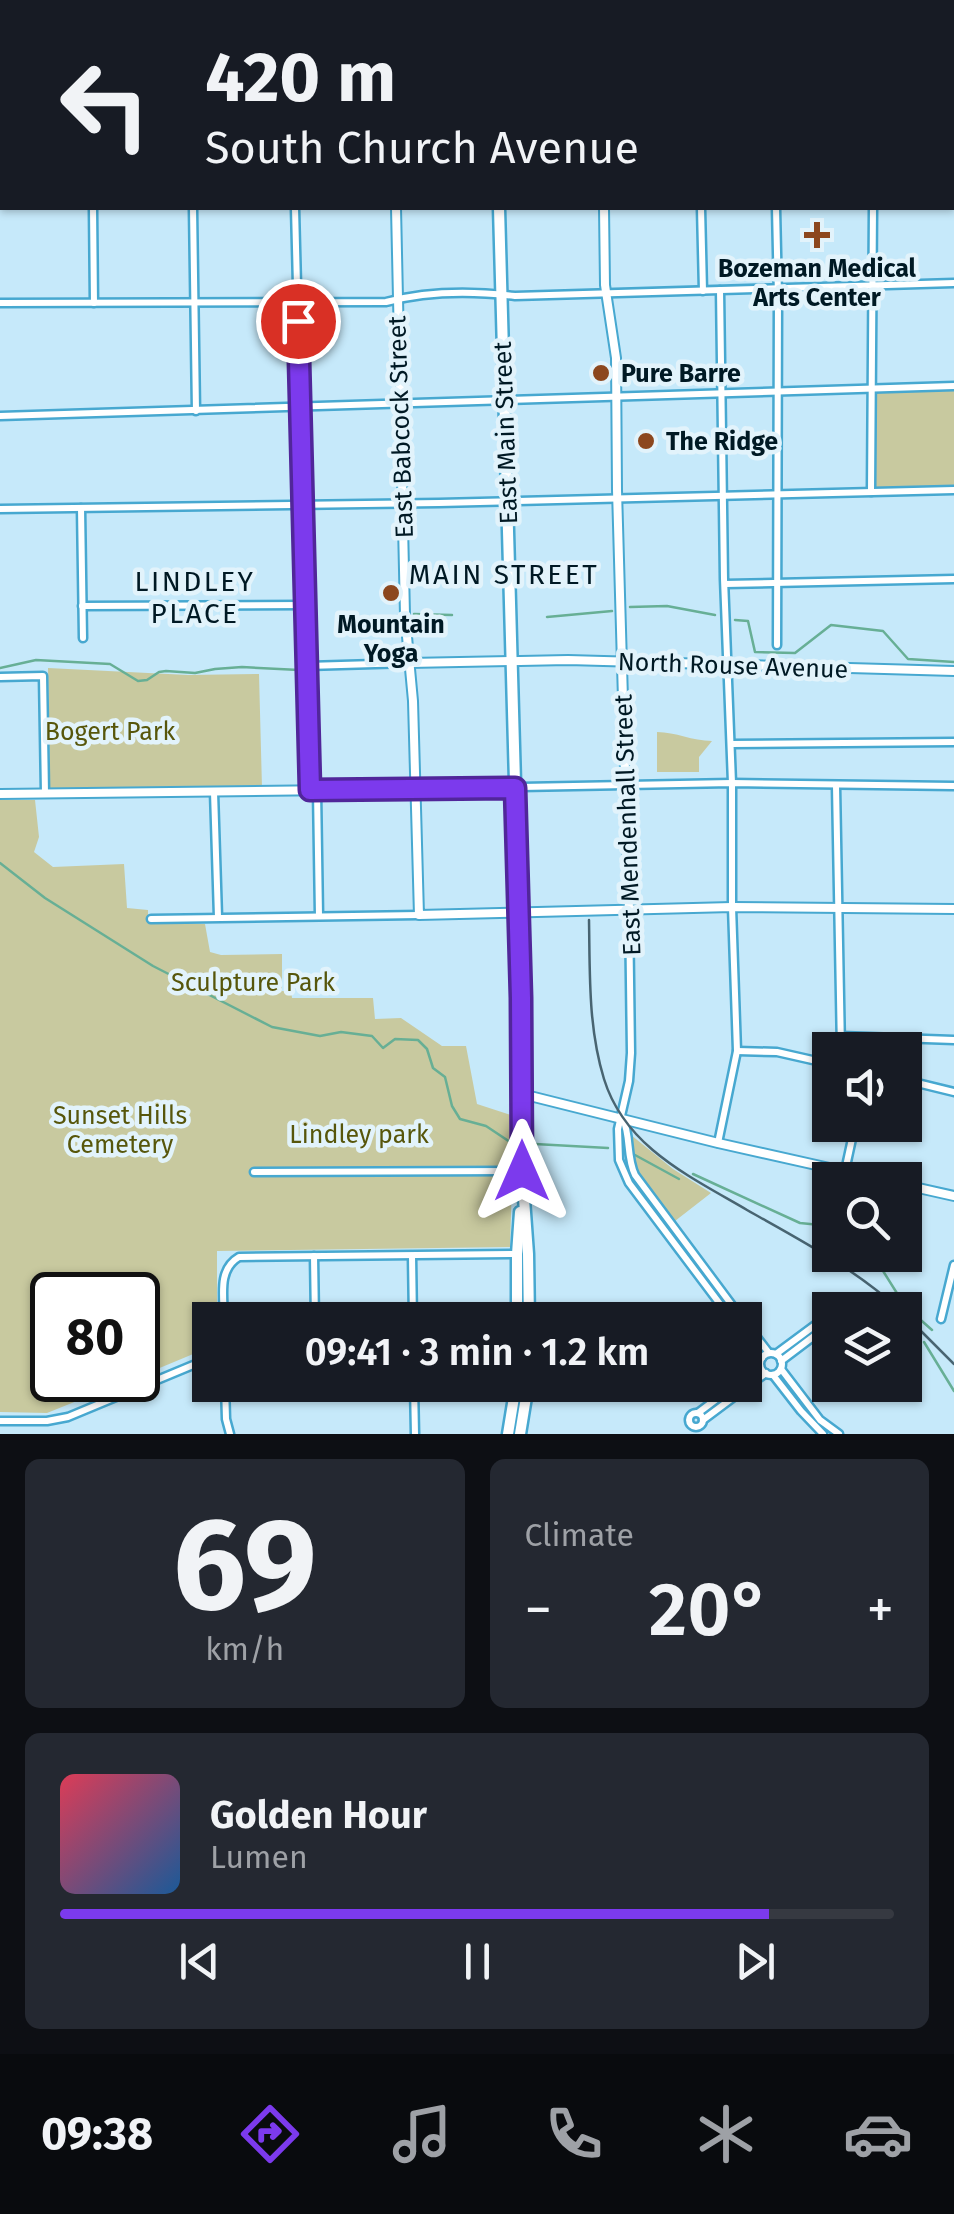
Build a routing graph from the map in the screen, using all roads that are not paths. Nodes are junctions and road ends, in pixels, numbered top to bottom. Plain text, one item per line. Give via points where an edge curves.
1 (92, 210) edge
2 (193, 210) edge
3 (296, 210) edge
4 (396, 210) edge
5 (499, 210) edge
6 (604, 210) edge
7 (701, 210) edge
8 (776, 210) edge
9 (873, 210) edge
10 (954, 283) edge
11 (874, 286) junction
12 (778, 289) junction
13 (703, 290) junction
14 (720, 290) junction
15 (607, 293) junction
16 (501, 294) junction
17 (396, 300) junction
18 (0, 303) edge
19 (94, 303) junction
20 (194, 303) junction
21 (297, 303) junction
22 (954, 386) edge
23 (872, 390) junction
24 (778, 392) junction
25 (721, 394) junction
26 (616, 397) junction
27 (504, 401) junction
28 (401, 403) junction
29 (300, 406) junction
30 (196, 410) junction
31 (0, 416) edge
32 (954, 490) edge
33 (871, 492) junction
34 (722, 494) junction
35 (778, 494) junction
36 (617, 498) junction
37 (506, 501) junction
38 (403, 504) junction
39 (303, 505) junction
40 (81, 508) junction
41 (0, 509) edge
42 (954, 580) edge
43 (777, 583) junction
44 (724, 584) junction
45 (306, 605) junction
46 (82, 606) junction
47 (83, 638) dead end
48 (777, 645) dead end
49 (512, 662) junction
50 (622, 662) junction
51 (409, 664) junction
52 (728, 664) junction
53 (307, 666) junction
54 (954, 671) edge
55 (0, 676) edge
56 (954, 742) edge
57 (731, 744) junction
58 (732, 783) junction
59 (625, 784) junction
60 (836, 786) junction
61 (954, 786) edge
62 (515, 788) junction
63 (415, 789) junction
64 (314, 791) junction
65 (214, 792) junction
66 (45, 793) junction
67 (0, 794) edge
68 (732, 908) junction
69 (629, 909) junction
70 (838, 909) junction
71 (954, 909) edge
72 (518, 913) junction
73 (418, 914) junction
74 (318, 916) junction
75 (218, 918) junction
76 (152, 919) dead end
77 (841, 1032) edge
78 (922, 1039) edge
79 (954, 1040) edge
80 (737, 1052) junction
81 (812, 1060) edge
82 (922, 1084) edge
83 (954, 1092) edge
84 (522, 1094) junction
85 (622, 1118) junction
86 (718, 1143) junction
87 (812, 1164) edge
88 (522, 1171) junction
89 (254, 1172) dead end
90 (922, 1189) edge
91 (954, 1196) edge
92 (522, 1254) junction
93 (314, 1256) junction
94 (412, 1256) junction
95 (954, 1265) edge
96 (224, 1302) edge
97 (315, 1302) edge
98 (413, 1302) edge
99 (518, 1302) edge
100 (527, 1302) edge
101 (719, 1302) edge
102 (730, 1302) edge
103 (941, 1319) dead end
104 (812, 1330) edge
105 (812, 1336) edge
106 (762, 1350) edge
107 (762, 1354) edge
108 (771, 1364) junction
109 (192, 1365) edge
110 (762, 1369) edge
111 (762, 1371) edge
112 (226, 1402) edge
113 (414, 1402) edge
114 (513, 1402) edge
115 (525, 1402) edge
116 (717, 1402) edge
117 (720, 1402) edge
118 (0, 1421) edge
119 (230, 1434) edge
120 (414, 1434) edge
121 (508, 1434) edge
122 (520, 1434) edge
123 (823, 1434) edge
124 (839, 1434) edge

1 - 19 street
2 - 20 street
3 - 21 street
4 - 17 street, East Babcock Street
5 - 16 highway, East Main Street
6 - 15 street, East Mendenhall Street
7 - 13 street
8 - 12 street
9 - 11 street
10 - 11 street
11 - 12 street
11 - 23 street
12 - 14 street
12 - 24 street
13 - 14 street
13 - 15 street
14 - 25 street
15 - 16 street
15 - 26 street, East Mendenhall Street
16 - 17 street
16 - 27 highway, East Main Street
17 - 21 street
17 - 28 street, East Babcock Street
18 - 19 street
19 - 20 street
20 - 21 street
20 - 30 street
21 - 29 street
22 - 23 street
23 - 24 street
23 - 33 street
24 - 25 street
24 - 35 street
25 - 26 street
25 - 34 street
26 - 27 street
26 - 36 street, East Mendenhall Street
27 - 28 street
27 - 37 highway, East Main Street
28 - 29 street
28 - 38 street, East Babcock Street
29 - 30 street
29 - 39 street
30 - 31 street
32 - 33 street
33 - 35 street
34 - 35 street
34 - 36 street
34 - 44 street
35 - 43 street
36 - 37 street
36 - 50 street, East Mendenhall Street
37 - 38 street
37 - 49 highway, East Main Street
38 - 39 street
38 - 51 street, East Babcock Street
39 - 40 street
39 - 45 street
40 - 41 street
40 - 46 street
42 - 43 street
43 - 44 street
43 - 48 street
44 - 52 street
45 - 46 street
45 - 53 street
46 - 47 street
49 - 50 street, North Rouse Avenue
49 - 51 street, North Rouse Avenue
49 - 62 highway, East Main Street
50 - 52 street, North Rouse Avenue
50 - 59 street, East Mendenhall Street
51 - 53 street
51 - 63 street, East Babcock Street
52 - 54 street, North Rouse Avenue
52 - 57 street
53 - 64 street
55 - 66 street via 43,676
56 - 57 street
57 - 58 street
58 - 59 street
58 - 60 street
58 - 68 street
59 - 62 street
59 - 69 street, East Mendenhall Street
60 - 61 street
60 - 70 street
62 - 63 street
62 - 72 highway, East Main Street
63 - 64 street
63 - 73 street, East Babcock Street
64 - 65 street
64 - 74 street
65 - 66 street
65 - 75 street
66 - 67 street
68 - 69 street
68 - 70 street
68 - 80 street
69 - 72 street
69 - 85 street, East Mendenhall Street via 631,1056
70 - 71 street
70 - 77 street
72 - 73 street
72 - 84 highway, East Main Street
73 - 74 street
74 - 75 street
75 - 76 street
78 - 79 street
80 - 81 street
80 - 86 street
82 - 83 street
84 - 85 street
84 - 88 highway, East Main Street
85 - 86 street
85 - 101 street via 618,1152 626,1177
85 - 102 street via 634,1174
86 - 87 street
88 - 89 street
88 - 92 highway, East Main Street
90 - 91 street
92 - 94 street
92 - 99 highway, East Main Street
92 - 100 highway, East Main Street
93 - 94 street
93 - 96 street via 239,1256 224,1272
93 - 97 street
94 - 98 street
95 - 103 street
104 - 108 street
105 - 108 street
106 - 108 street
107 - 108 street
108 - 110 street
108 - 111 street
108 - 123 street
108 - 124 street
109 - 118 street via 68,1417
112 - 119 street
113 - 120 street
114 - 121 highway
115 - 122 highway
116 - 117 street via 700,1417

